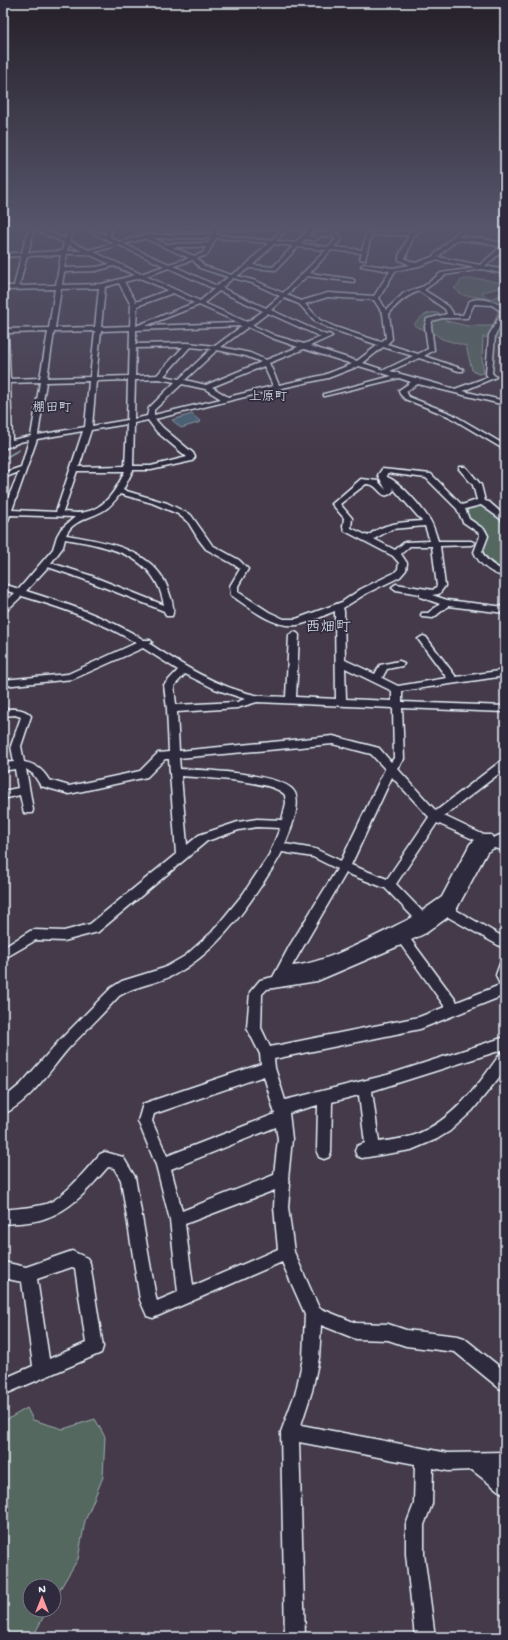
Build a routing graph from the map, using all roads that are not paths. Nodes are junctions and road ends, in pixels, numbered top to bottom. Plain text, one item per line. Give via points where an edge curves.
1 (56, 302) edge
2 (100, 302) edge
3 (132, 302) edge
4 (143, 302) edge
5 (195, 302) edge
6 (205, 302) edge
7 (246, 302) edge
8 (277, 302) edge
9 (298, 302) edge
10 (306, 302) edge
11 (378, 302) edge
12 (397, 302) edge
13 (437, 302) edge
14 (198, 303) junction
15 (301, 303) junction
16 (134, 305) junction
17 (267, 311) junction
18 (386, 314) junction
19 (445, 316) junction
20 (246, 325) junction
21 (134, 328) junction
22 (97, 329) junction
23 (51, 330) junction
24 (4, 331) edge
25 (340, 331) junction
26 (326, 338) junction
27 (188, 345) junction
28 (382, 345) junction
29 (133, 346) junction
30 (302, 347) junction
31 (216, 348) junction
32 (416, 356) junction
33 (265, 362) junction
34 (358, 364) junction
35 (462, 370) dead end
36 (384, 372) junction
37 (159, 377) junction
38 (398, 377) junction
39 (132, 378) junction
40 (93, 379) junction
41 (43, 380) junction
42 (7, 381) junction
43 (179, 381) junction
44 (417, 382) junction
45 (207, 386) junction
46 (276, 387) junction
47 (5, 392) edge
48 (454, 392) junction
49 (326, 396) dead end
50 (226, 399) junction
51 (505, 403) edge
52 (150, 418) junction
53 (130, 422) junction
54 (88, 428) junction
55 (34, 437) junction
56 (7, 445) edge
57 (505, 448) edge
58 (24, 468) junction
59 (74, 469) junction
60 (463, 469) dead end
61 (129, 470) junction
62 (3, 476) edge
63 (383, 478) junction
64 (505, 490) edge
65 (119, 492) junction
66 (505, 494) edge
67 (481, 502) junction
68 (461, 508) junction
69 (5, 512) edge
70 (60, 513) junction
71 (82, 515) junction
72 (505, 520) edge
73 (3, 523) edge
74 (428, 523) junction
75 (61, 536) junction
76 (369, 540) junction
77 (434, 543) junction
78 (471, 543) dead end
79 (396, 554) junction
80 (46, 564) junction
81 (505, 574) edge
82 (382, 583) junction
83 (3, 586) edge
84 (396, 587) junction
85 (22, 593) junction
86 (446, 603) junction
87 (338, 607) junction
88 (3, 609) edge
89 (505, 610) edge
90 (425, 615) dead end
91 (294, 635) dead end
92 (423, 639) dead end
93 (145, 643) junction
94 (342, 662) junction
95 (399, 664) dead end
96 (184, 670) junction
97 (505, 673) edge
98 (377, 679) junction
99 (453, 680) junction
100 (3, 683) edge
101 (397, 689) junction
102 (257, 698) junction
103 (291, 700) junction
104 (342, 702) junction
105 (396, 704) junction
106 (172, 709) junction
107 (505, 709) edge
108 (3, 713) edge
109 (174, 755) junction
110 (505, 764) edge
111 (20, 765) junction
112 (3, 767) edge
113 (391, 768) junction
114 (175, 772) junction
115 (25, 790) junction
116 (3, 795) edge
117 (28, 810) dead end
118 (435, 817) junction
119 (287, 824) junction
120 (505, 830) edge
121 (505, 837) edge
122 (488, 841) junction
123 (279, 847) junction
124 (505, 847) edge
125 (182, 856) junction
126 (344, 868) junction
127 (390, 886) junction
128 (448, 911) junction
129 (420, 918) junction
130 (404, 938) junction
131 (505, 944) edge
132 (3, 954) edge
133 (505, 965) edge
134 (279, 977) junction
135 (505, 982) edge
136 (505, 989) edge
137 (454, 1009) junction
138 (505, 1044) edge
139 (505, 1058) edge
140 (267, 1061) junction
141 (365, 1087) junction
142 (325, 1097) junction
143 (3, 1107) edge
144 (282, 1113) junction
145 (324, 1152) dead end
146 (163, 1165) junction
147 (281, 1180) junction
148 (3, 1217) edge
149 (178, 1220) junction
150 (286, 1253) junction
151 (3, 1270) edge
152 (29, 1274) junction
153 (186, 1297) junction
154 (313, 1314) junction
155 (42, 1370) junction
156 (505, 1382) edge
157 (3, 1388) edge
158 (290, 1432) junction
159 (424, 1458) junction
160 (505, 1461) edge
161 (476, 1462) junction
162 (505, 1485) edge
163 (295, 1637) edge
164 (425, 1637) edge

1 - 23 street
2 - 22 street
3 - 16 street
4 - 16 street
5 - 14 street
6 - 14 street
7 - 17 street
8 - 17 street
9 - 15 street
10 - 15 street
11 - 18 street
12 - 18 street
13 - 19 street via 450,312 450,315
14 - 20 street
14 - 21 street
15 - 25 street via 318,321
16 - 21 street
17 - 20 street
17 - 26 street
18 - 28 street via 388,339
19 - 32 street via 429,320 431,350
19 - 48 street via 465,317 472,302 492,302 505,312 492,335 489,374 493,377
20 - 21 street
20 - 30 street
20 - 31 street
21 - 22 street
21 - 29 street
22 - 23 street
22 - 40 street
23 - 24 street
23 - 41 street
24 - 42 street
25 - 26 street
25 - 28 street
26 - 30 street
27 - 29 street
27 - 31 street
27 - 37 street
28 - 32 street
28 - 34 street
29 - 39 street
30 - 33 street
30 - 34 street
31 - 33 street via 248,354
31 - 43 street
32 - 35 street
32 - 36 street
33 - 45 street
33 - 46 street
34 - 36 street
34 - 46 street via 326,377
36 - 38 street
37 - 39 street
37 - 43 street
38 - 44 street
38 - 49 street
39 - 40 street
39 - 53 street
40 - 41 street
40 - 54 street
41 - 42 street
41 - 55 street
42 - 47 street
43 - 45 street
43 - 52 street via 151,409
44 - 48 street
44 - 57 street via 402,390 407,398 450,415
45 - 50 street
46 - 50 street
47 - 56 street
48 - 51 street
50 - 52 street
52 - 53 street
52 - 61 street via 191,457 151,468
53 - 54 street
53 - 61 street
54 - 55 street
54 - 59 street
55 - 56 street
55 - 58 street
58 - 62 street
58 - 69 street
59 - 61 street
59 - 70 street
60 - 67 street via 477,485
61 - 65 street
63 - 68 street via 383,473 390,470 428,476
63 - 74 street via 392,482
63 - 76 street via 390,490 388,492 385,493 375,483 364,481 336,504 348,518 346,527
64 - 66 street
65 - 71 street via 109,503
65 - 87 street via 173,508 189,518 202,541 239,563 244,569 234,586 234,593 266,614 282,622 297,622
67 - 68 street via 474,501
67 - 72 street via 488,504
68 - 81 street via 466,520 484,536 478,552 480,559 493,570
69 - 70 street
69 - 73 street
70 - 71 street
71 - 75 street via 65,529
74 - 76 street via 386,528 375,533
74 - 77 street
75 - 80 street via 58,548
75 - 80 street via 120,548 160,579 169,612 86,577
76 - 79 street
77 - 78 street
77 - 79 street via 408,544
77 - 84 street via 441,570 441,586 436,592
79 - 82 street via 403,563 402,570
80 - 85 street
82 - 84 street
82 - 87 street
83 - 85 street
84 - 86 street
85 - 88 street
85 - 93 street via 94,616
86 - 89 street
86 - 90 street via 430,616
87 - 94 street
91 - 103 street
92 - 99 street
93 - 96 street
93 - 100 street via 70,677
94 - 98 street
94 - 104 street
95 - 98 street via 383,667
96 - 102 street via 242,695
96 - 106 street via 169,685
97 - 99 street
98 - 101 street
99 - 101 street
101 - 105 street
102 - 103 street
102 - 106 street via 237,705
103 - 104 street
104 - 105 street
105 - 107 street
105 - 113 street via 399,759
106 - 109 street
108 - 111 street via 11,711 26,716 16,746
109 - 111 street via 162,756 143,774 69,790 45,783 40,773 30,766
109 - 113 street via 333,740 375,751
109 - 114 street
110 - 118 street
111 - 112 street
111 - 115 street
113 - 118 street
113 - 126 street
114 - 119 street via 245,778 280,785 290,794
114 - 125 street
115 - 116 street
115 - 117 street
118 - 122 street
118 - 127 street
119 - 123 street
119 - 125 street via 257,823 238,826 203,838
120 - 122 street
121 - 122 street
122 - 124 street
122 - 128 street
122 - 129 street via 474,847 446,900
123 - 126 street via 315,853
123 - 143 street via 247,898 216,936 189,960 168,972 114,992 26,1089
125 - 132 street via 94,928 64,936 34,935
126 - 127 street
126 - 134 street
127 - 129 street
128 - 130 street
128 - 131 street
129 - 134 street via 341,956 306,970
130 - 134 street via 317,976
130 - 137 street
133 - 135 street via 502,975
134 - 140 street via 264,984 256,992 254,1028
136 - 137 street
137 - 140 street via 420,1023
138 - 141 street
139 - 141 street via 468,1108 439,1130 416,1141 368,1150
140 - 144 street
140 - 146 street via 148,1109 145,1121
141 - 142 street
142 - 144 street
142 - 145 street
144 - 146 street
144 - 147 street via 285,1139
146 - 149 street
147 - 149 street
147 - 150 street
148 - 153 street via 44,1211 57,1206 105,1159 118,1162 128,1177 148,1300 153,1310
149 - 153 street
150 - 153 street
150 - 154 street
151 - 152 street
152 - 155 street
152 - 155 street via 72,1259 82,1263 95,1347
154 - 156 street via 356,1331 388,1332 406,1338 458,1344
154 - 158 street via 311,1358 304,1391
155 - 157 street
158 - 159 street
158 - 163 street
159 - 161 street via 448,1462
159 - 164 street via 423,1504 415,1525 415,1554
160 - 161 street
161 - 162 street

